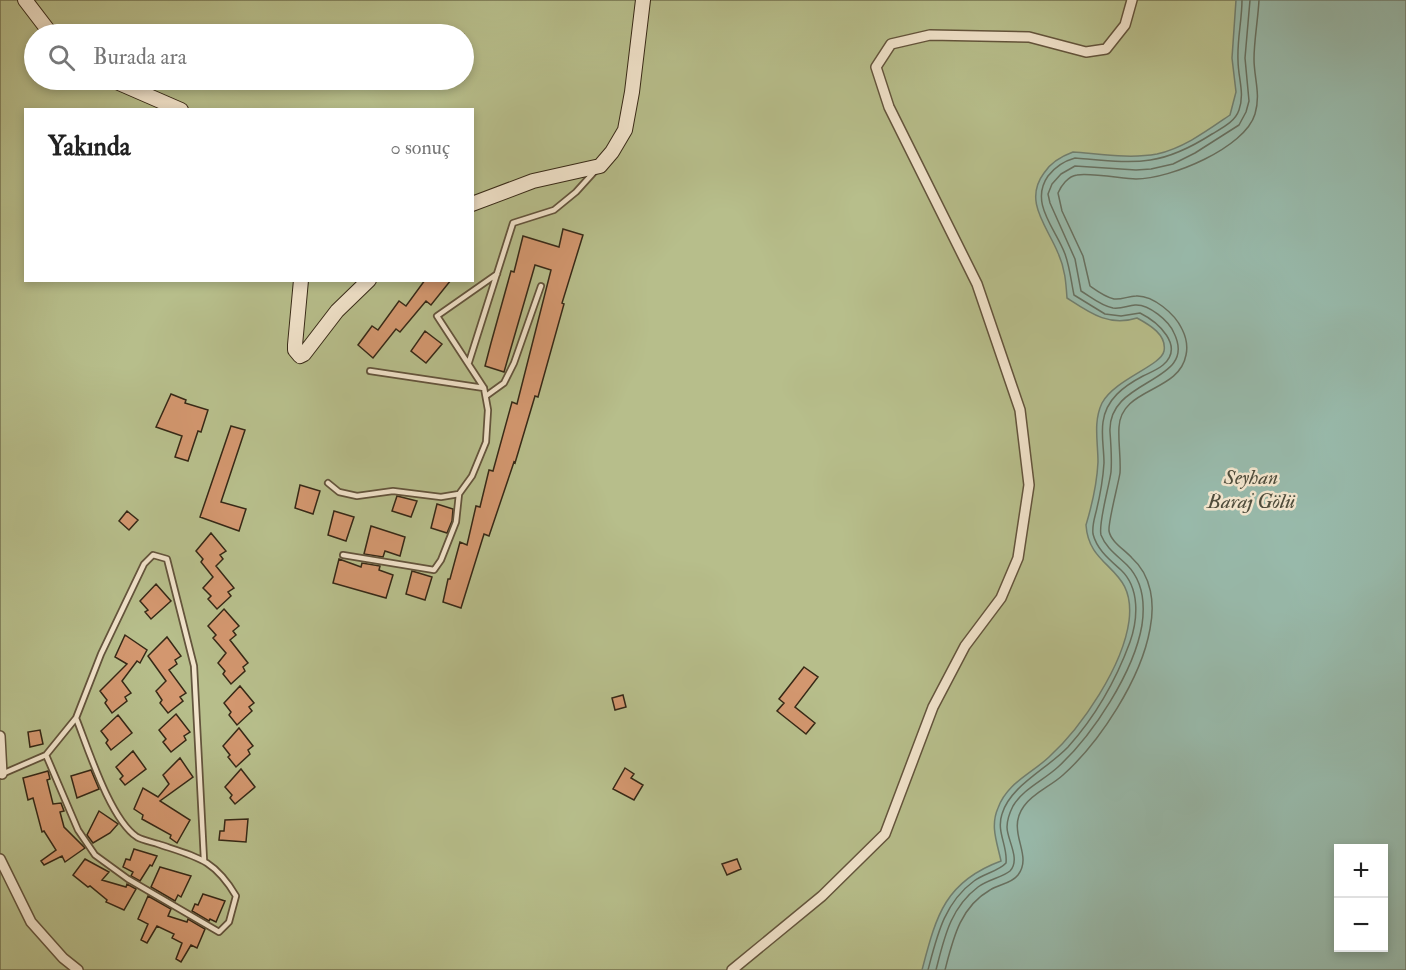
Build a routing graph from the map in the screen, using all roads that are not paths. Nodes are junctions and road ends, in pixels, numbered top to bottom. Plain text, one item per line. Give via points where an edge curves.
1 (25, 0) edge
2 (643, 0) edge
3 (1132, 0) edge
4 (43, 24) edge
5 (135, 90) edge
6 (175, 108) edge
7 (600, 166) junction
8 (474, 203) edge
9 (497, 274) junction
10 (301, 282) edge
11 (367, 282) edge
12 (541, 286) dead end
13 (469, 362) junction
14 (370, 371) dead end
15 (484, 388) junction
16 (486, 396) junction
17 (328, 483) dead end
18 (459, 494) junction
19 (344, 555) dead end
20 (76, 718) junction
21 (0, 736) edge
22 (46, 755) junction
23 (2, 774) joint
24 (0, 859) edge
25 (204, 860) junction
26 (78, 970) edge
27 (732, 970) edge

1 - 4 street
2 - 7 street via 625,130
3 - 27 street via 1125,25 1106,49 1086,52 1029,37 930,35 891,44 876,67 888,106 977,284 1020,410 1029,485 1018,558 1000,598 965,646 933,708 885,834 822,896
5 - 6 street
7 - 8 street via 533,181
7 - 9 lane via 554,210 513,223
9 - 13 lane
9 - 13 lane via 437,316
10 - 11 street via 295,345 300,356
12 - 16 lane via 509,373 504,383
13 - 15 lane
14 - 15 lane
15 - 16 lane
16 - 18 lane via 486,442 472,476
17 - 18 lane via 339,492 357,496 393,491
18 - 19 lane via 456,522 434,570
20 - 22 lane
20 - 25 lane via 111,804 127,827 137,837
20 - 25 lane via 144,564 153,555 167,559 194,666
21 - 23 street
22 - 23 lane
22 - 25 lane via 78,830 95,855 219,932 229,922 236,896 227,880
24 - 26 street via 32,922

